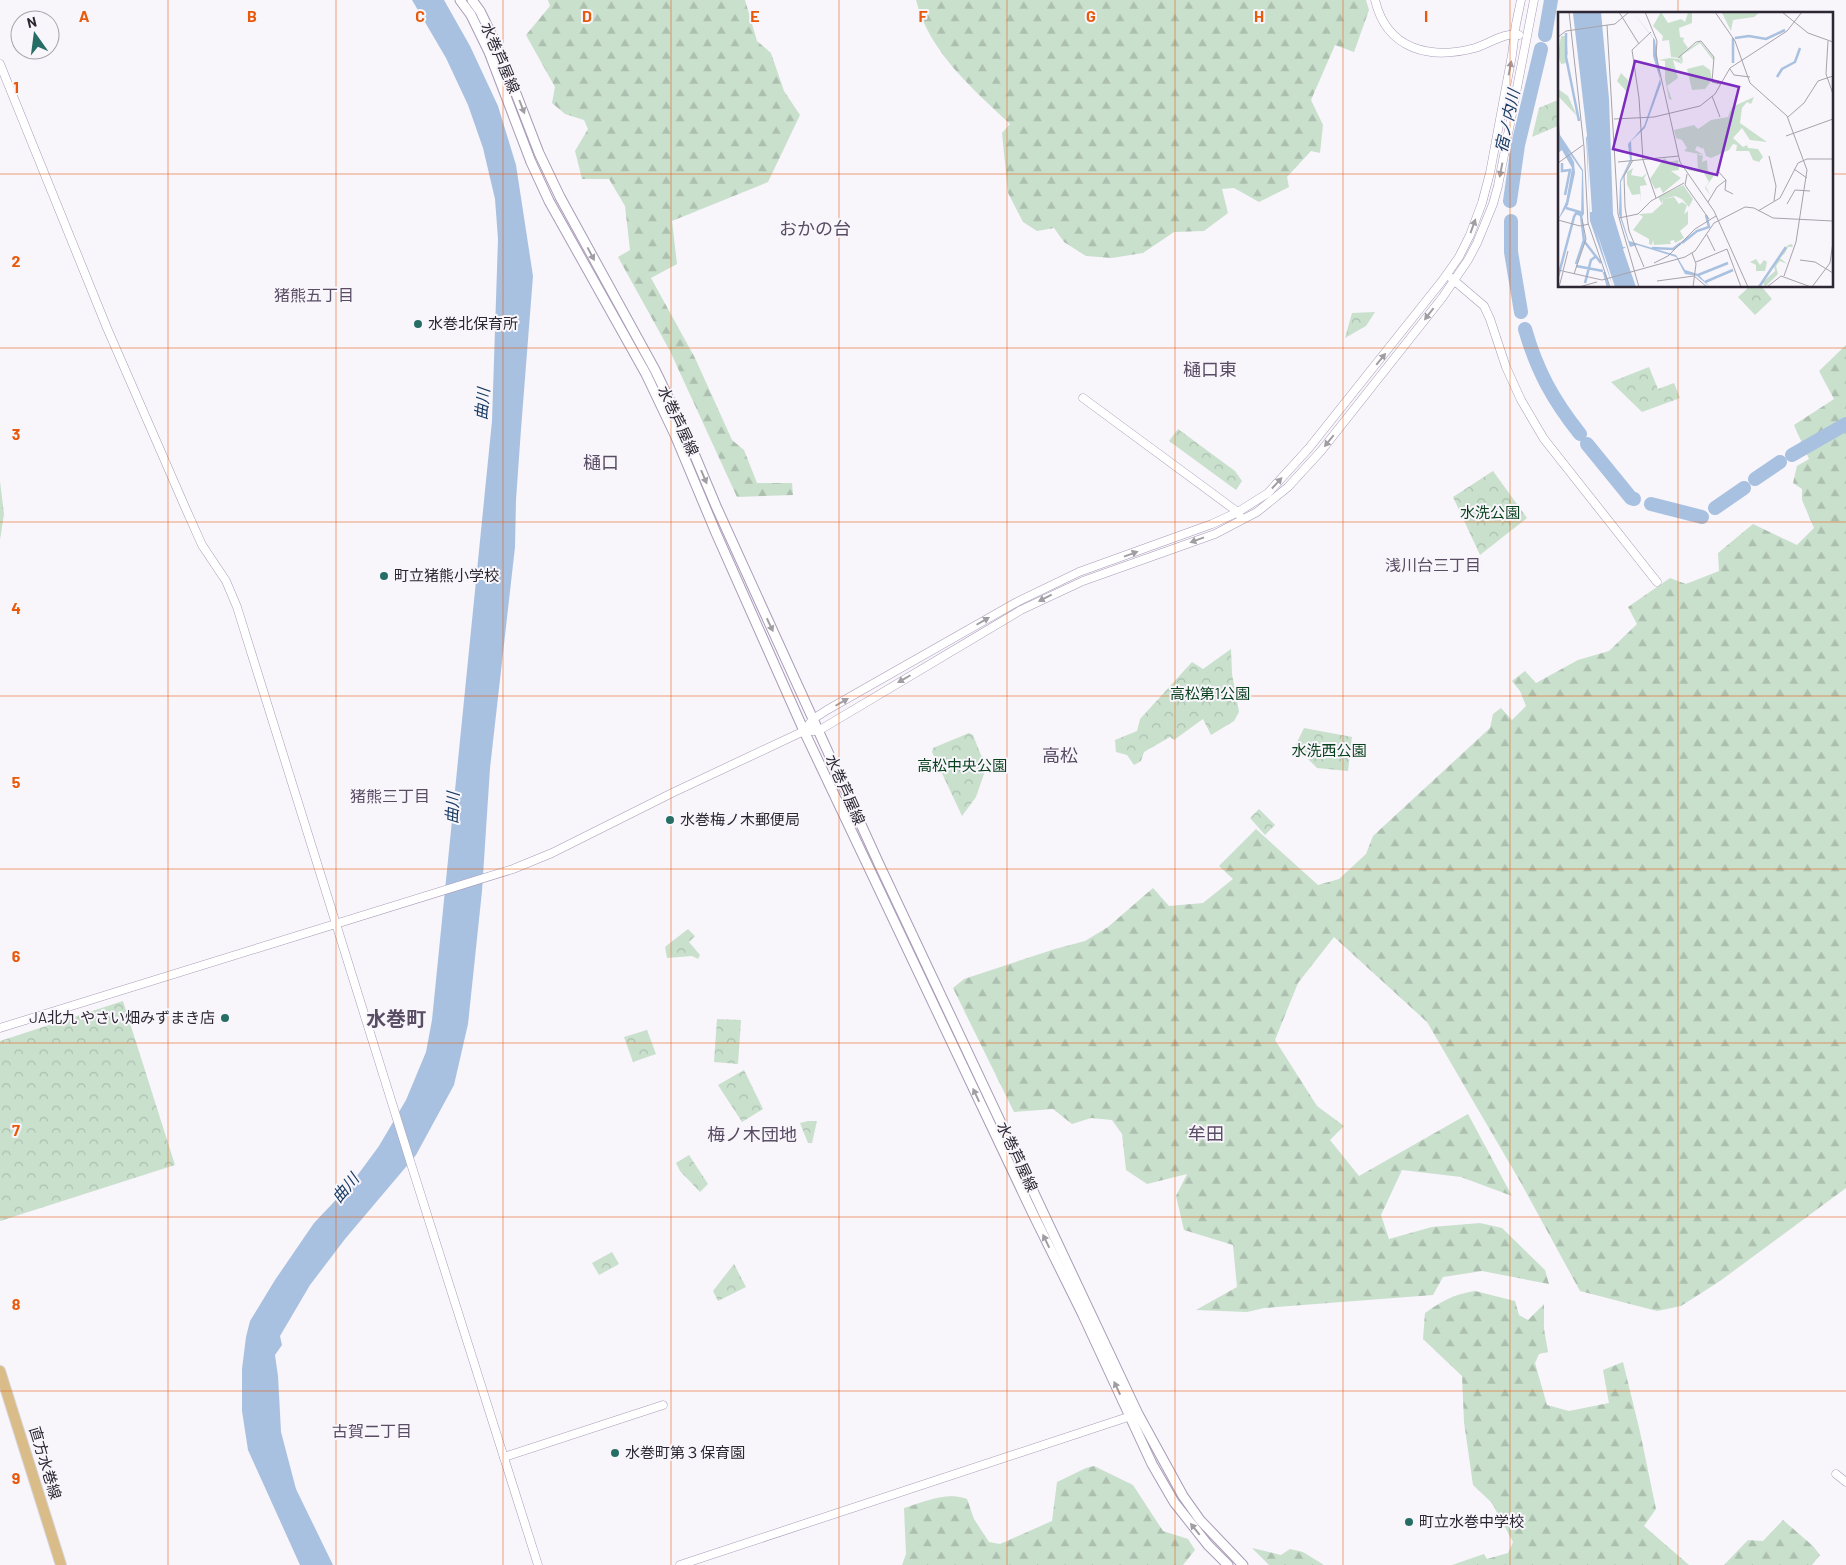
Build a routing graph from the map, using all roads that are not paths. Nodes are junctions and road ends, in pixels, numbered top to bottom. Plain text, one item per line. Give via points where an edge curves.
1 (460, 0) edge
2 (472, 0) edge
3 (1375, 0) edge
4 (1521, 0) edge
5 (1534, 0) edge
6 (1514, 34) junction
7 (1526, 36) junction
8 (0, 64) edge
9 (1447, 274) junction
10 (1454, 280) junction
11 (1083, 398) dead end
12 (1240, 516) junction
13 (1657, 582) dead end
14 (813, 719) junction
15 (818, 730) junction
16 (804, 731) junction
17 (335, 924) junction
18 (0, 1028) edge
19 (0, 1371) edge
20 (663, 1405) dead end
21 (1134, 1416) junction
22 (504, 1457) junction
23 (1836, 1474) dead end
24 (1846, 1482) edge
25 (61, 1565) edge
26 (538, 1565) edge
27 (680, 1565) edge
28 (1228, 1565) edge
29 (1243, 1565) edge

1 - 16 main road, 水巻芦屋線 via 489,52 549,200 646,374 675,434
2 -> 14 main road, 水巻芦屋線 via 500,52 539,153 560,197 655,370 685,432
3 - 6 street via 1386,27 1399,41 1434,54 1475,48
4 - 6 street
5 - 7 street
6 - 7 street
9 -> 6 street via 1470,235 1482,203 1509,75
7 -> 10 street via 1498,186 1477,242
8 - 17 street via 107,328 185,507 237,607
9 - 10 street
12 -> 9 street via 1268,493 1309,448
10 -> 12 street via 1310,464 1257,512
10 - 13 street via 1484,306 1509,375 1544,439
11 - 12 street
14 -> 12 street via 1050,585
12 -> 15 street via 1214,534 1054,593
14 - 15 main road, 水巻芦屋線
14 - 16 street
15 - 16 street
15 - 21 main road, 水巻芦屋線
16 - 17 street via 552,853 513,869
21 -> 16 main road, 水巻芦屋線
17 - 18 street
17 - 22 street
19 - 25 main road, 直方水巻線
20 - 22 street
21 - 27 street
28 -> 21 main road, 水巻芦屋線 via 1174,1502 1152,1464
21 - 29 main road, 水巻芦屋線 via 1200,1520
22 - 26 street
23 - 24 street

